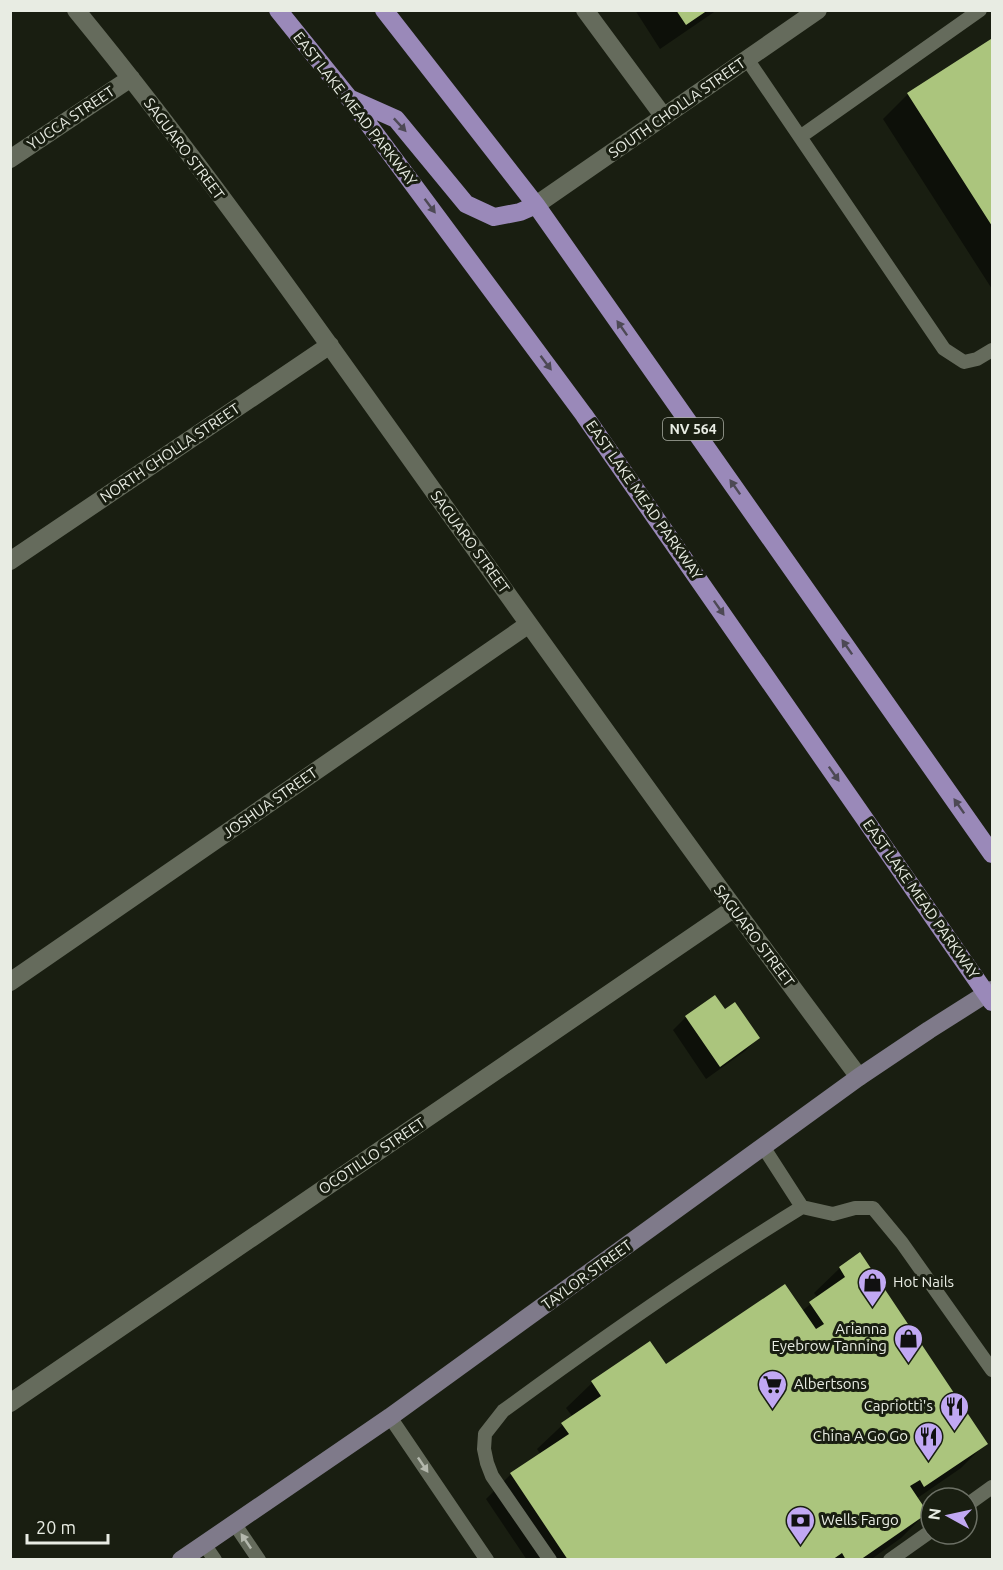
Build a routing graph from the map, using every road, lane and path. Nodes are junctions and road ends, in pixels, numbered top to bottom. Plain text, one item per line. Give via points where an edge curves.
1 (76, 10) edge
2 (278, 10) edge
3 (384, 10) edge
4 (585, 10) edge
5 (818, 10) edge
6 (980, 10) edge
7 (747, 59) junction
8 (131, 78) junction
9 (349, 98) junction
10 (664, 117) junction
11 (800, 137) junction
12 (10, 159) edge
13 (536, 205) junction
14 (330, 345) junction
15 (993, 350) edge
16 (10, 561) edge
17 (529, 624) junction
18 (993, 854) edge
19 (733, 909) junction
20 (10, 982) edge
21 (991, 995) edge
22 (859, 1077) junction
23 (764, 1148) junction
24 (802, 1207) junction
25 (993, 1370) edge
26 (10, 1403) edge
27 (390, 1417) junction
28 (993, 1487) edge
29 (979, 1497) edge
30 (234, 1523) junction
31 (919, 1539) edge
32 (204, 1544) junction
33 (181, 1560) edge
34 (215, 1560) edge
35 (259, 1560) edge
36 (488, 1560) edge
37 (550, 1560) edge
38 (890, 1560) edge

1 - 8 street, SAGUARO STREET
2 - 9 main road, EAST LAKE MEAD PARKWAY
3 - 13 main road, NV 564
4 - 10 street
5 - 7 street, SOUTH CHOLLA STREET
6 - 11 lane
7 - 10 street, SOUTH CHOLLA STREET
7 - 11 lane
8 - 12 street, YUCCA STREET
8 - 14 street, SAGUARO STREET
9 -> 13 main road via 396,119 466,204 494,217 520,213
9 -> 21 main road, EAST LAKE MEAD PARKWAY via 585,415
10 - 13 street, SOUTH CHOLLA STREET
11 - 15 lane via 944,349 964,362
18 -> 13 main road, NV 564
14 - 16 street, NORTH CHOLLA STREET
14 - 17 street, SAGUARO STREET
17 - 19 street, SAGUARO STREET
17 - 20 street, JOSHUA STREET
19 - 22 street, SAGUARO STREET
19 - 26 street, OCOTILLO STREET
21 - 22 street, TAYLOR STREET
22 - 23 street, TAYLOR STREET
23 - 24 lane
23 - 27 street, TAYLOR STREET
24 - 25 lane via 833,1215 855,1208 873,1208
24 - 37 lane via 604,1337 503,1411 491,1425 485,1434 484,1449 492,1476
27 - 30 street, TAYLOR STREET
27 -> 36 lane
28 - 29 lane
30 - 32 street, TAYLOR STREET
35 -> 30 lane
31 - 38 lane
32 - 33 street, TAYLOR STREET
32 - 34 lane

